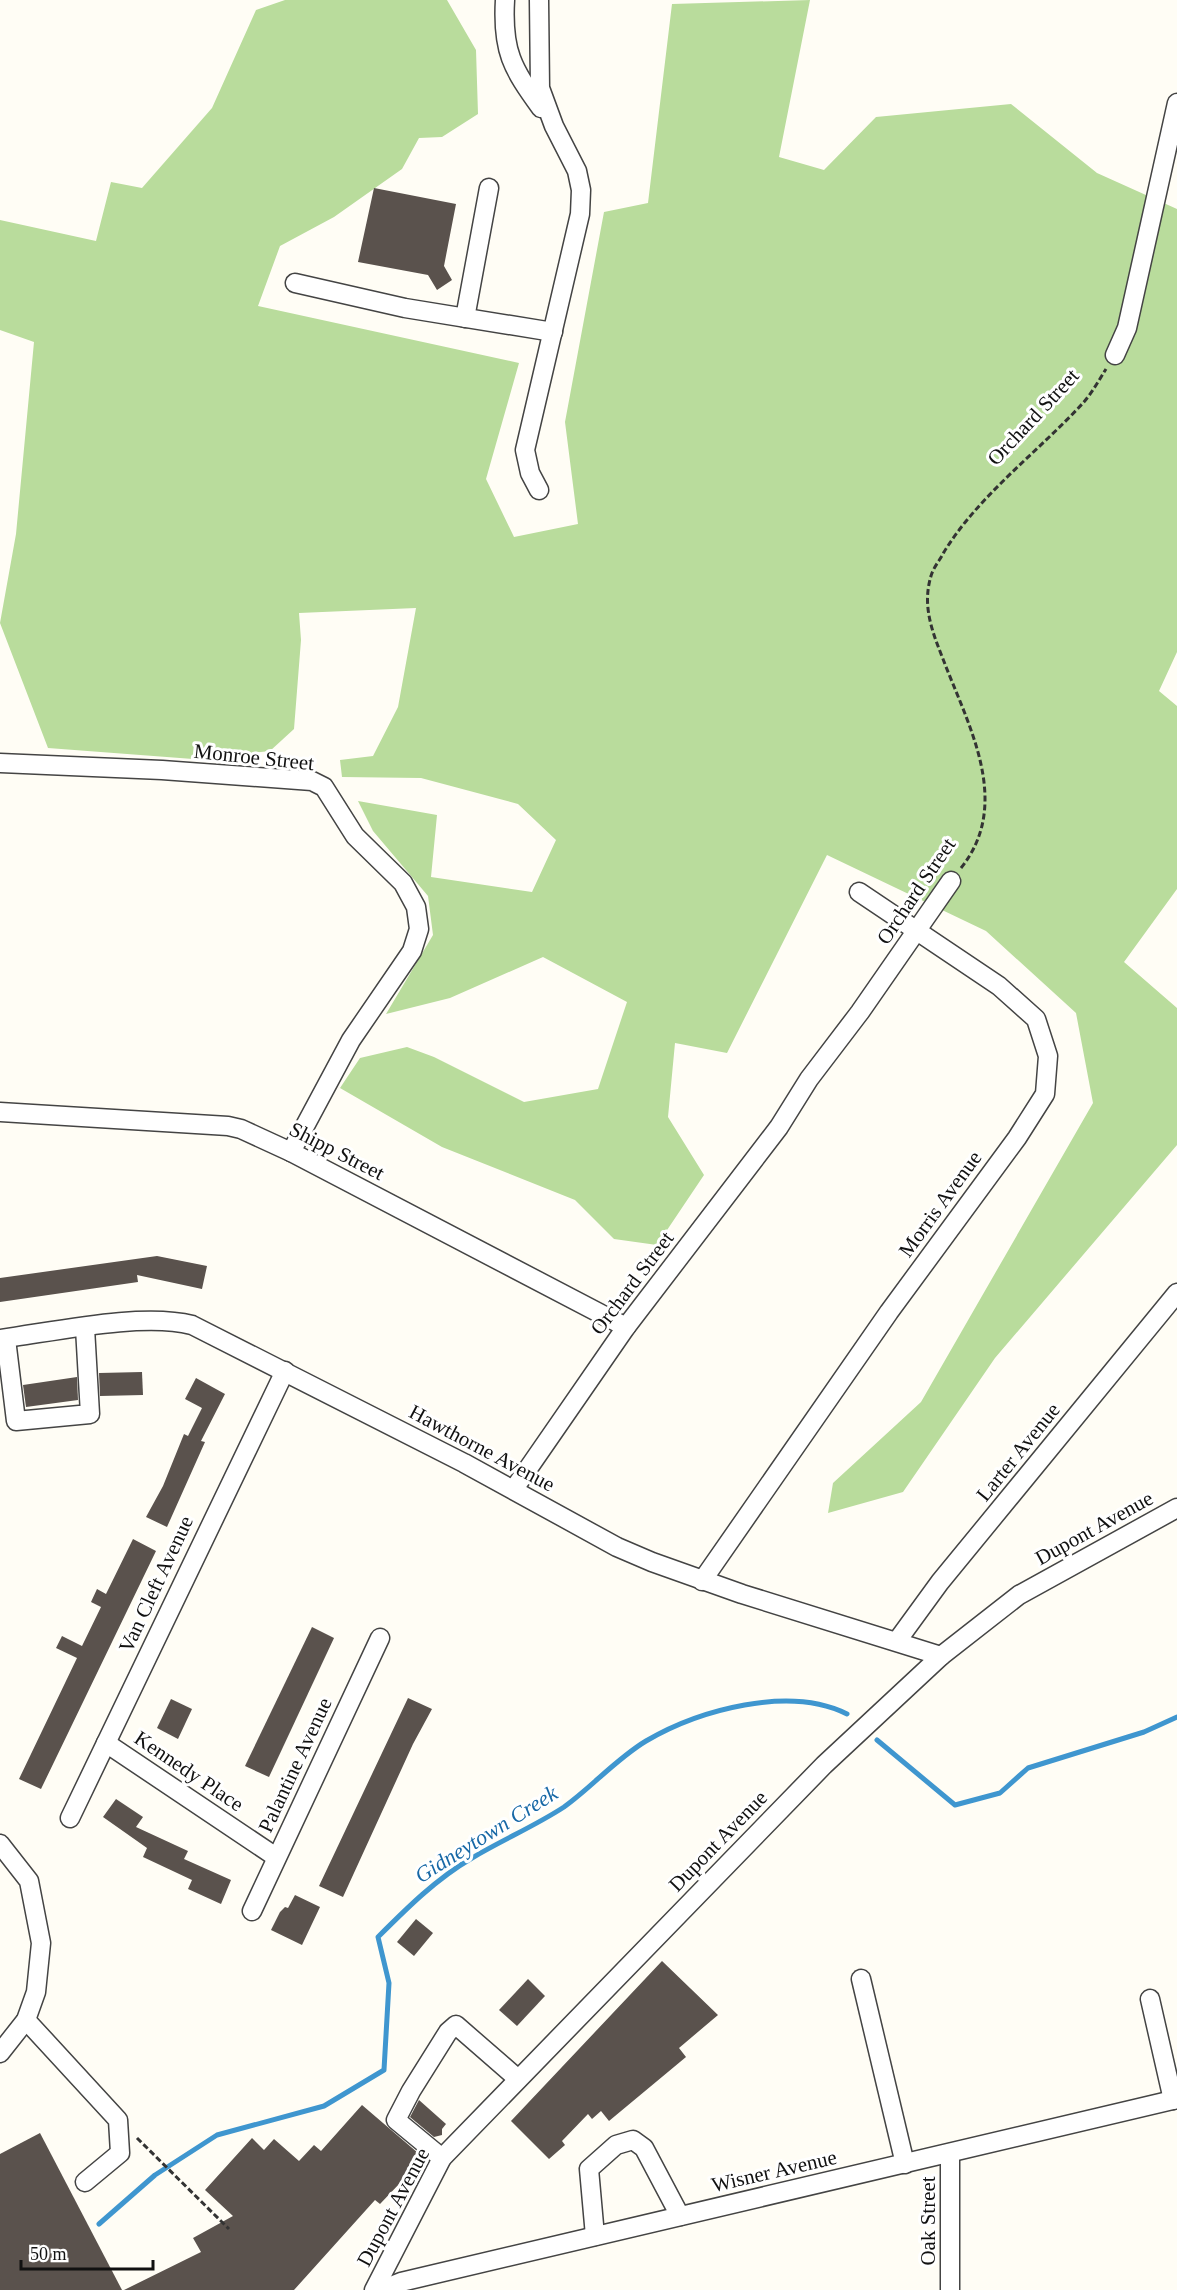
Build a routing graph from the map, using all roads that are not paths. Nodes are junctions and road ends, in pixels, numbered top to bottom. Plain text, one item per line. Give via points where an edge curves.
1 (505, 0) edge
2 (539, 0) edge
3 (1177, 103) edge
4 (554, 126) junction
5 (489, 188) dead end
6 (295, 283) dead end
7 (465, 318) junction
8 (553, 332) junction
9 (1115, 355) road end
10 (539, 490) dead end
11 (0, 763) edge
12 (951, 881) road end
13 (859, 892) dead end
14 (916, 932) junction
15 (0, 1112) edge
16 (291, 1152) junction
17 (1177, 1293) edge
18 (626, 1327) junction
19 (85, 1328) junction
20 (3, 1339) edge
21 (285, 1371) junction
22 (514, 1489) junction
23 (1177, 1508) edge
24 (702, 1581) junction
25 (380, 1638) dead end
26 (897, 1641) junction
27 (941, 1656) junction
28 (106, 1743) junction
29 (70, 1818) dead end
30 (0, 1844) edge
31 (276, 1857) junction
32 (252, 1911) dead end
33 (861, 1979) dead end
34 (1150, 1999) dead end
35 (26, 2020) junction
36 (0, 2053) edge
37 (518, 2079) junction
38 (1175, 2100) edge
39 (950, 2153) junction
40 (442, 2158) junction
41 (905, 2164) junction
42 (85, 2182) dead end
43 (680, 2216) junction
44 (595, 2236) junction
45 (374, 2290) edge
46 (381, 2290) edge
47 (950, 2290) edge

1 - 4 street via 505,43 515,71
2 - 4 street via 540,88
3 - 9 street via 1130,317
4 - 8 street via 577,171 581,190 580,214
5 - 7 street
6 - 7 street
7 - 8 street
8 - 10 street via 525,450
11 - 16 street, Monroe Street via 312,781 324,787 355,836 403,883 416,907 418,929 412,951 351,1040
12 - 14 street, Orchard Street
13 - 14 street, Morris Avenue
14 - 18 street, Orchard Street via 809,1079 779,1127
14 - 24 street, Morris Avenue via 999,986 1036,1019 1048,1056 1046,1094
15 - 16 street, Shipp Street via 228,1126
16 - 18 street, Shipp Street
17 - 26 street, Larter Avenue via 940,1582
18 - 22 street, Orchard Street
19 - 20 street, Hawthorne Avenue
19 - 20 street via 90,1414 16,1421
19 - 21 street, Hawthorne Avenue via 174,1320 192,1324
21 - 22 street, Hawthorne Avenue
21 - 28 street, Van Cleft Avenue
22 - 24 street, Hawthorne Avenue via 617,1546
23 - 27 street, Dupont Avenue via 1019,1595
24 - 26 street, Hawthorne Avenue
25 - 31 street, Palantine Avenue
26 - 27 street, Hawthorne Avenue
27 - 37 street, Dupont Avenue via 824,1765
28 - 29 street, Van Cleft Avenue
28 - 31 street, Kennedy Place
30 - 35 street via 29,1881 41,1943 36,1992
31 - 32 street, Palantine Avenue
33 - 41 street
34 - 38 street
35 - 36 street
35 - 42 street via 118,2120 120,2153
37 - 40 street, Dupont Avenue
37 - 40 street via 456,2025 448,2032 396,2121
38 - 39 street, Wisner Avenue
39 - 41 street, Wisner Avenue
39 - 47 street, Oak Street
40 - 45 street, Dupont Avenue
41 - 43 street, Wisner Avenue
43 - 44 street, Wisner Avenue
43 - 44 street via 644,2148 633,2140 616,2145 589,2169
44 - 46 street, Wisner Avenue

